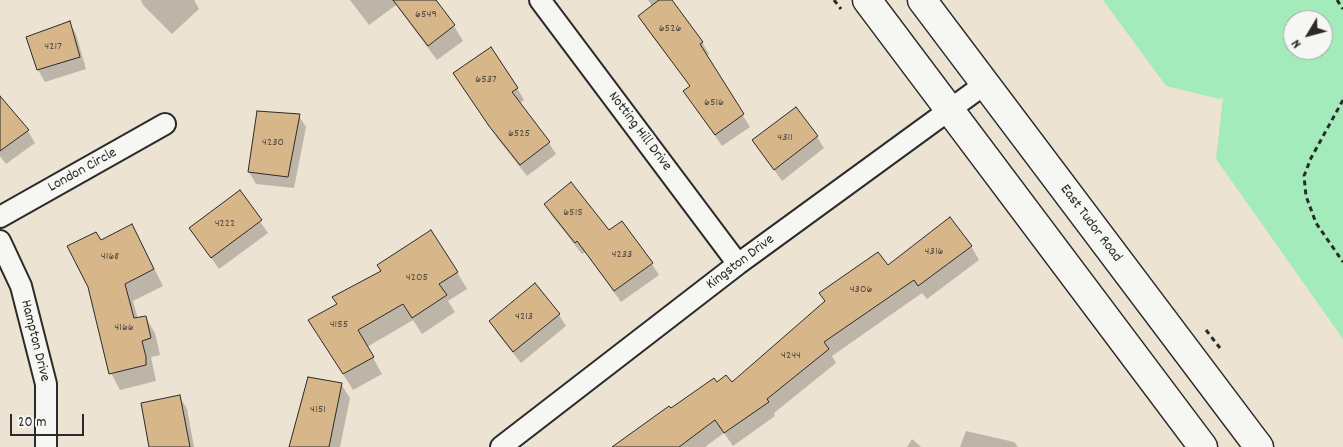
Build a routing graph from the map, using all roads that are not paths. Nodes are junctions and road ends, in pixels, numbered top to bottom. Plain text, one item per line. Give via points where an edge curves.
1 (540, 0) edge
2 (867, 0) edge
3 (922, 0) edge
4 (985, 84) junction
5 (950, 110) junction
6 (165, 124) dead end
7 (0, 217) edge
8 (0, 241) edge
9 (738, 264) junction
10 (46, 447) edge
11 (501, 447) edge
12 (1203, 447) edge
13 (1259, 447) edge

1 - 9 street, Notting Hill Drive
2 - 5 main road
3 - 4 main road, East Tudor Road
4 - 5 street, Kingston Drive
4 - 13 main road, East Tudor Road
5 - 9 street, Kingston Drive
5 - 12 main road
6 - 7 street, London Circle
8 - 10 street, Hampton Drive via 21,286 46,384
9 - 11 street, Kingston Drive

